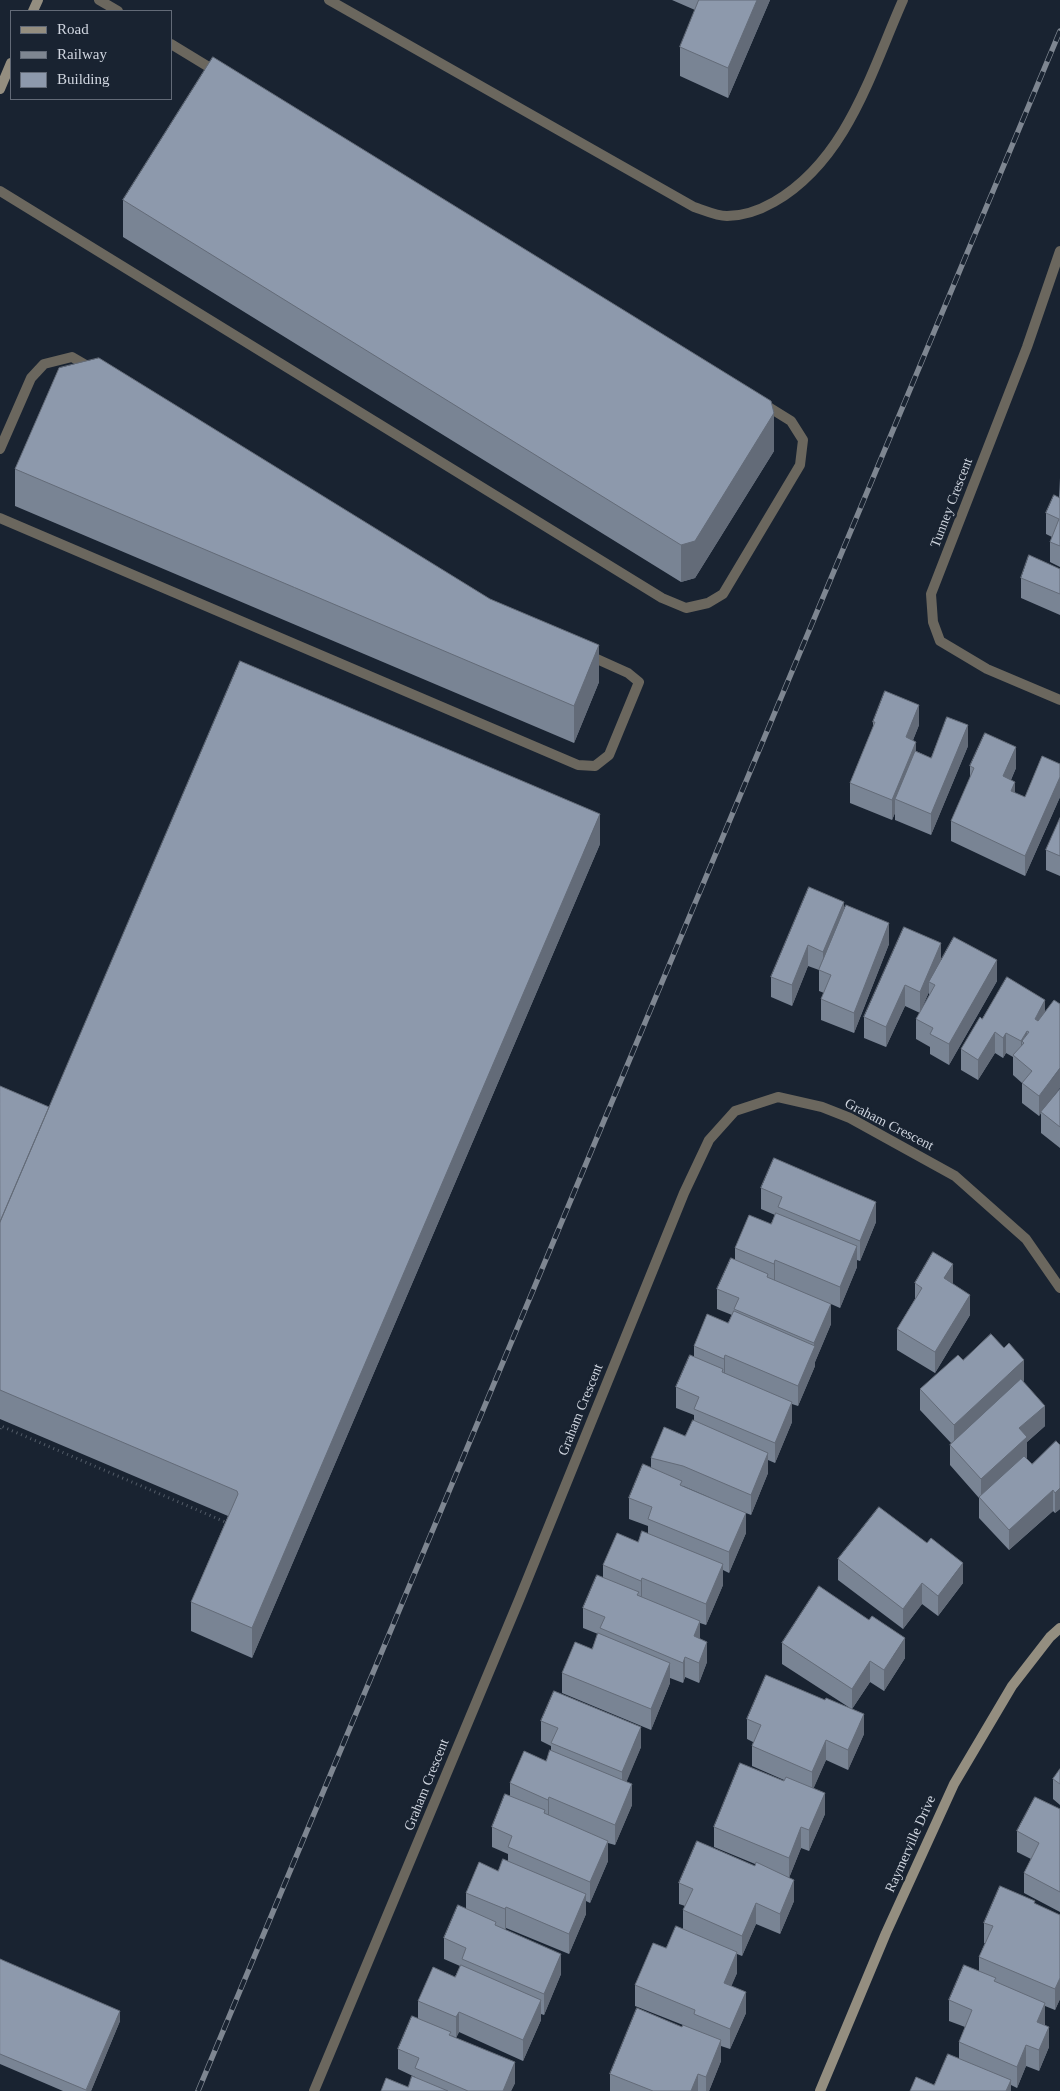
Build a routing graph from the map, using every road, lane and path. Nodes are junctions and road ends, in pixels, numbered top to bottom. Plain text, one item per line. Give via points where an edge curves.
1 (99, 0) edge
2 (329, 0) edge
3 (902, 0) edge
4 (116, 10) edge
5 (172, 45) edge
6 (10, 65) edge
7 (230, 80) edge
8 (0, 89) edge
9 (0, 191) edge
10 (1060, 251) edge
11 (97, 372) edge
12 (755, 398) edge
13 (0, 448) edge
14 (0, 518) edge
15 (575, 649) edge
16 (1060, 700) edge
17 (1060, 1288) edge
18 (0, 1429) edge
19 (228, 1530) edge
20 (1060, 1628) edge
21 (314, 2091) edge
22 (820, 2091) edge

1 - 4 street
2 - 3 street via 694,208 726,216 759,211 788,194 836,144 852,117
5 - 7 street
6 - 8 street
9 - 12 street via 662,598 686,608 708,603 723,594 800,465 803,440 791,421
10 - 16 street, Tunney Crescent via 1027,347 931,594 940,641 987,669
11 - 13 street via 72,357 44,364 31,378
14 - 15 street via 578,765 595,766 609,755 639,682 628,673
17 - 21 street, Graham Crescent via 1026,1239 956,1176 850,1118 822,1107 778,1097 735,1111 709,1140 684,1193
18 - 19 path via 2,1426 230,1524
20 - 22 street, Raymerville Drive via 1012,1686 954,1784 886,1933

